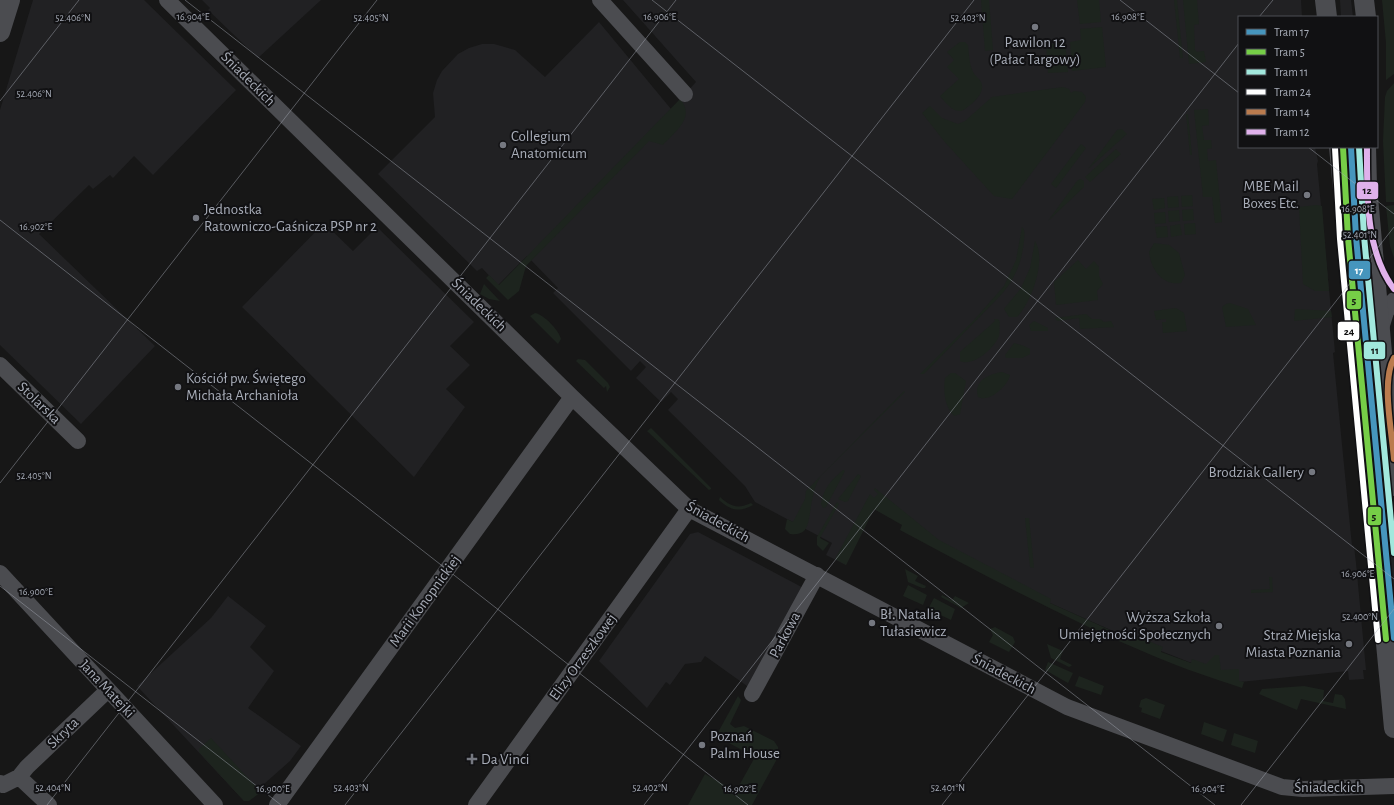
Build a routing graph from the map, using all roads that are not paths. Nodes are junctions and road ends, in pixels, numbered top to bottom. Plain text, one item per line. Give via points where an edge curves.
1 (10, 0) edge
2 (167, 0) edge
3 (600, 0) edge
4 (1325, 0) edge
5 (1364, 0) edge
6 (1327, 16) edge
7 (1366, 16) edge
8 (0, 32) edge
9 (685, 94) dead end
10 (1339, 148) edge
11 (1366, 148) edge
12 (1394, 300) edge
13 (1380, 334) junction
14 (0, 365) edge
15 (572, 397) junction
16 (78, 440) dead end
17 (1394, 486) edge
18 (689, 509) junction
19 (0, 573) edge
20 (818, 575) junction
21 (108, 690) junction
22 (752, 694) dead end
23 (1394, 728) edge
24 (19, 777) junction
25 (0, 783) edge
26 (1394, 786) edge
27 (49, 805) edge
28 (215, 805) edge
29 (277, 805) edge
30 (476, 805) edge

1 - 8 street
2 - 15 street, Śniadeckich
3 - 9 street
4 - 6 street
5 - 7 street
10 - 23 street
11 - 13 street
12 - 13 street via 1384,316
13 - 17 street
14 - 16 street, Stolarska
15 - 18 street, Śniadeckich
15 - 29 street, Marii Konopnickiej
18 - 20 street, Śniadeckich
18 - 30 street, Elizy Orzeszkowej
19 - 21 street, Jana Matejki
20 - 22 street, Parkowa
20 - 26 street, Śniadeckich via 1068,707 1282,787 1303,789
21 - 24 street, Skryta
21 - 28 street, Jana Matejki
24 - 25 street, Skryta via 3,785
24 - 27 street

